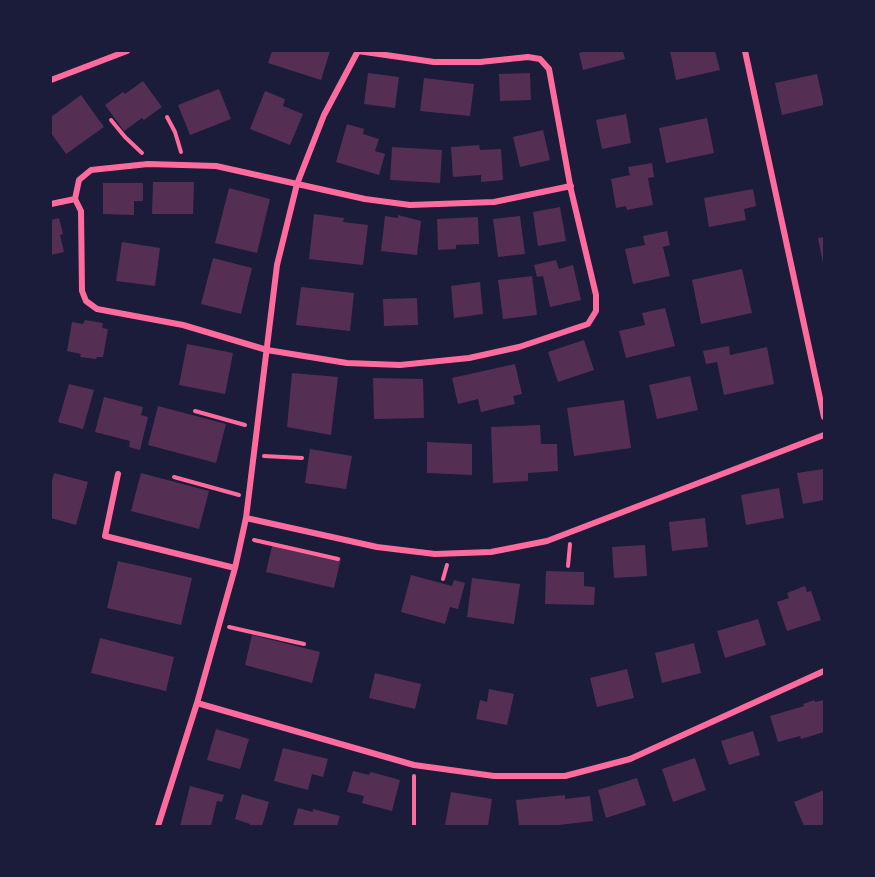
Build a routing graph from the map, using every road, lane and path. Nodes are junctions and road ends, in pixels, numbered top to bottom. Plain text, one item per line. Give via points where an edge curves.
1 (127, 51) edge
2 (358, 51) edge
3 (745, 51) edge
4 (51, 80) edge
5 (167, 117) dead end
6 (111, 120) dead end
7 (148, 164) junction
8 (184, 165) junction
9 (297, 184) junction
10 (571, 186) junction
11 (75, 199) junction
12 (51, 204) edge
13 (267, 350) junction
14 (195, 411) dead end
15 (824, 417) edge
16 (257, 429) junction
17 (824, 435) edge
18 (254, 455) junction
19 (302, 458) dead end
20 (118, 474) dead end
21 (174, 477) dead end
22 (248, 497) junction
23 (246, 518) junction
24 (572, 532) junction
25 (241, 538) junction
26 (338, 559) dead end
27 (568, 566) dead end
28 (235, 568) junction
29 (219, 625) junction
30 (304, 644) dead end
31 (824, 670) edge
32 (198, 703) junction
33 (414, 765) junction
34 (158, 826) edge
35 (414, 826) edge

1 - 4 street
2 - 9 street via 324,115
2 - 10 street via 434,62 540,59 549,69
3 - 15 street
5 - 8 path
6 - 7 path via 140,149
7 - 8 street
7 - 11 street via 90,170 79,180
8 - 9 street via 216,165
9 - 10 street via 410,205 494,202
9 - 13 street via 277,265
10 - 13 street via 596,295 596,311 588,324 519,347 469,358 400,365 347,363
11 - 12 street
11 - 13 street via 81,211 82,291 86,301 97,309 183,325
13 - 16 street
14 - 16 path
16 - 18 street
17 - 24 street
18 - 19 path
18 - 22 street
20 - 28 street via 105,536
21 - 22 path
22 - 23 street
23 - 24 street via 377,547 435,554 491,552
23 - 25 street
24 - 27 path
25 - 26 path
25 - 28 street
28 - 29 street
29 - 30 path
29 - 32 street
31 - 33 street via 630,759 565,776 494,776
32 - 33 street
32 - 34 street
33 - 35 path

